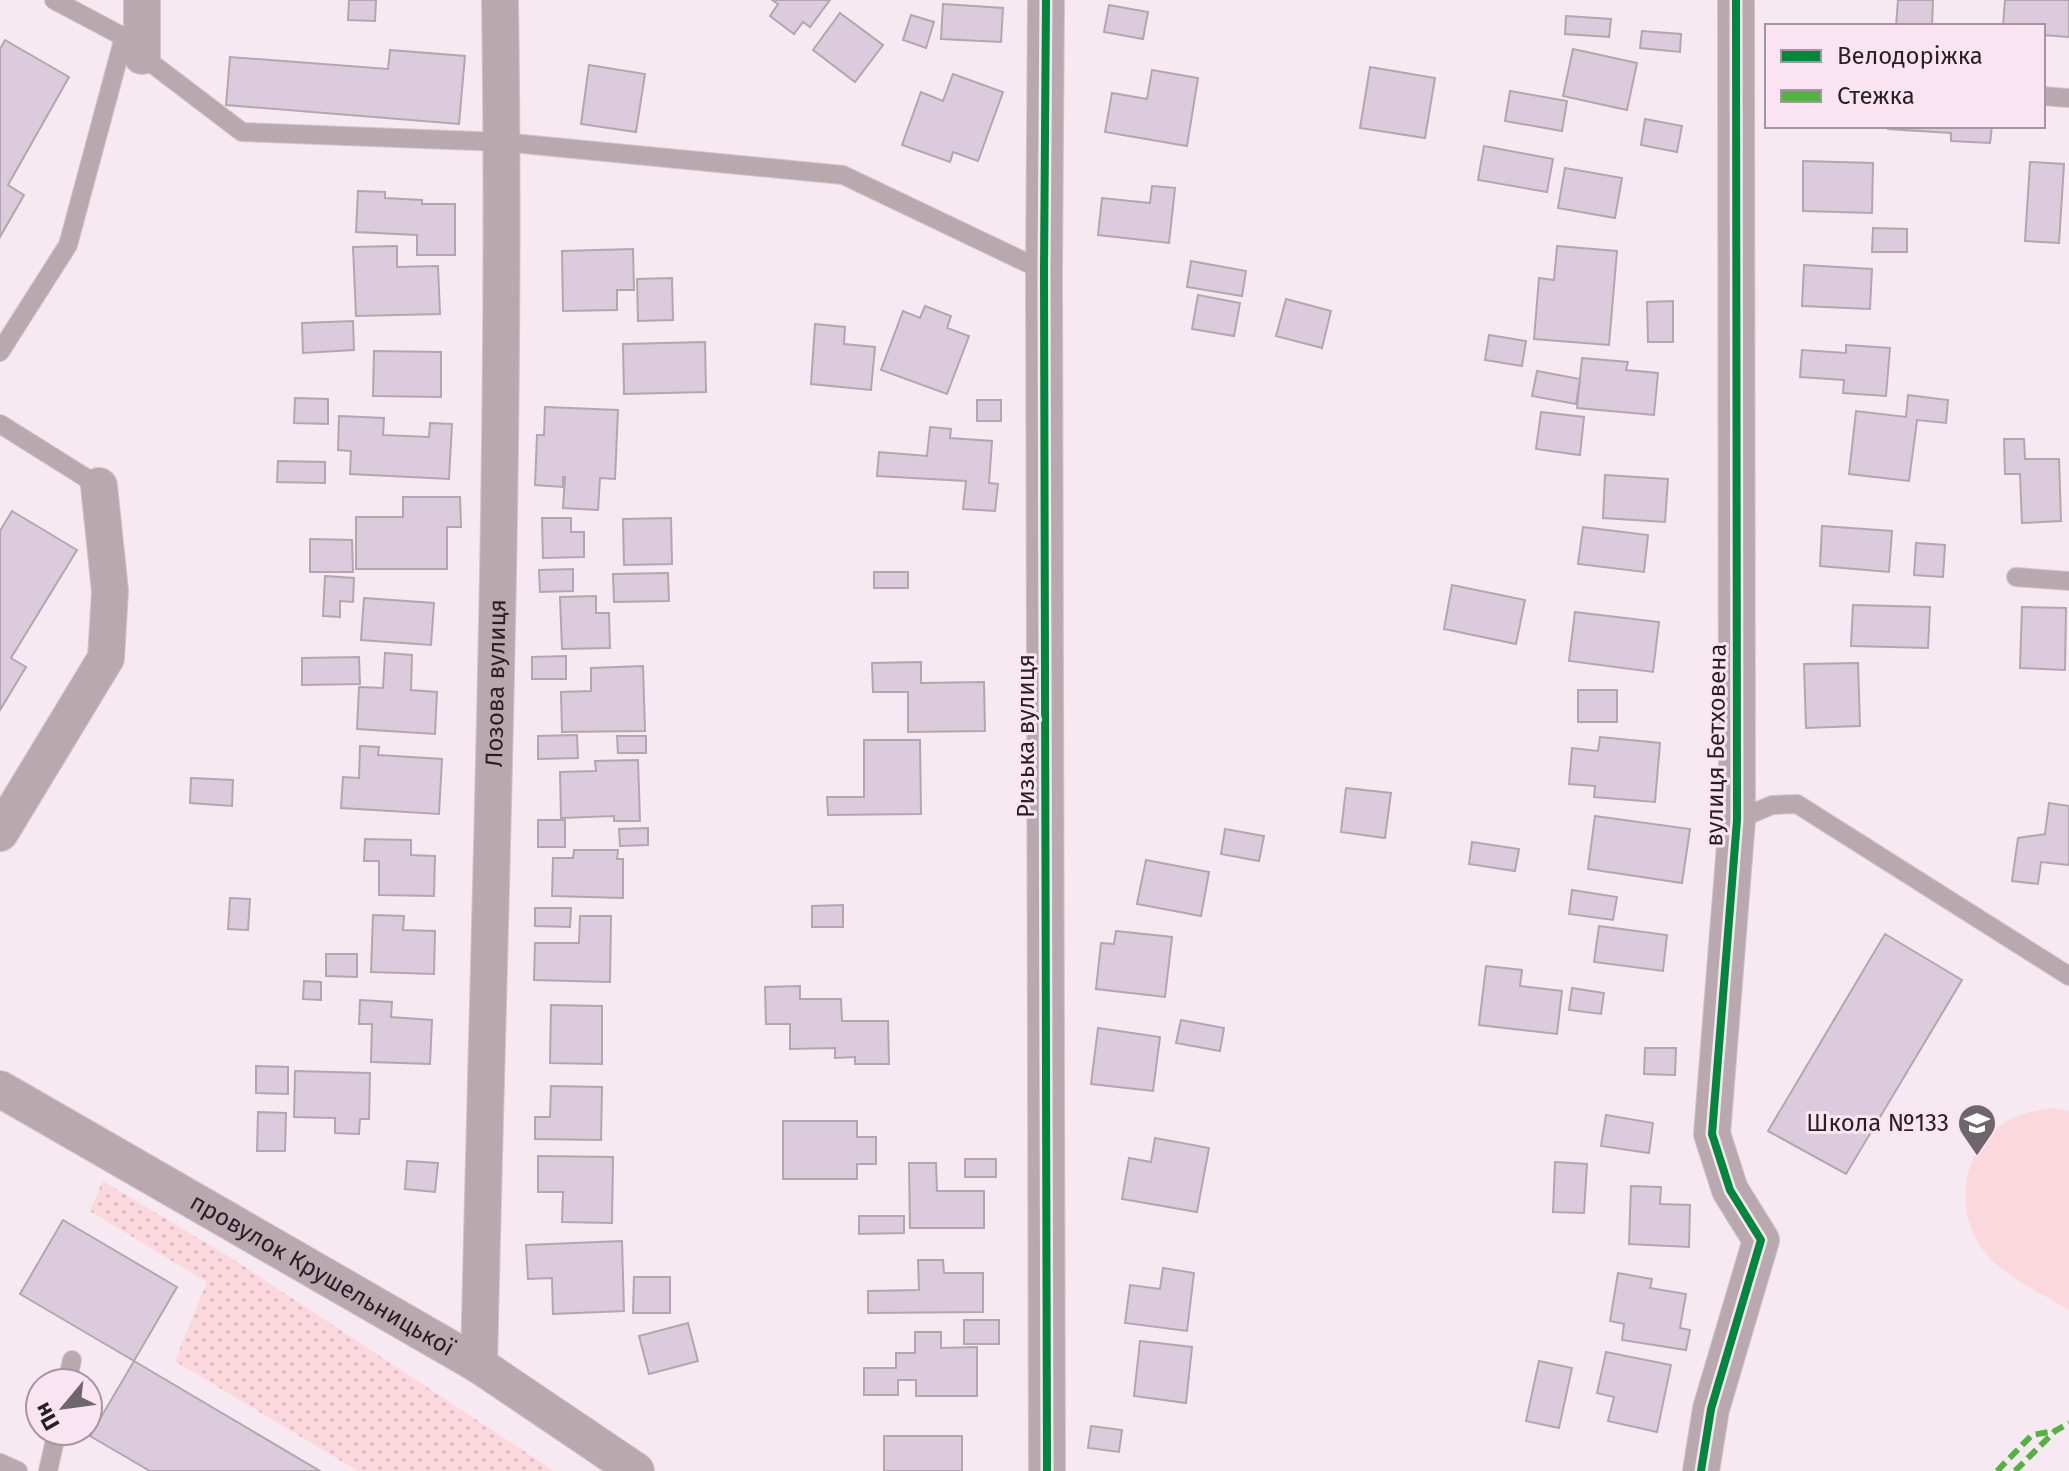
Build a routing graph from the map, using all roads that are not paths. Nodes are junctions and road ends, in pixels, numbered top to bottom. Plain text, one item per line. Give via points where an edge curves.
1 (54, 0) edge
2 (142, 0) edge
3 (500, 0) edge
4 (1046, 0) edge
5 (1736, 0) edge
6 (133, 46) junction
7 (2045, 96) edge
8 (2069, 98) edge
9 (502, 142) junction
10 (1044, 271) junction
11 (0, 352) edge
12 (0, 424) edge
13 (99, 486) joint
14 (2016, 577) dead end
15 (2069, 581) edge
16 (1737, 820) junction
17 (0, 833) edge
18 (2069, 976) edge
19 (0, 1089) edge
20 (72, 1360) dead end
21 (479, 1365) junction
22 (70, 1367) edge
23 (53, 1447) edge
24 (0, 1463) edge
25 (18, 1471) edge
26 (48, 1471) edge
27 (636, 1471) edge
28 (1047, 1471) edge
29 (1701, 1471) edge

1 - 6 lane
2 - 6 street
3 - 9 street, Лозова вулиця
4 - 10 street, Ризька вулиця
5 - 16 street, вулиця Бетховена
6 - 9 lane via 242,132
6 - 11 lane via 68,245
7 - 8 lane
9 - 10 lane via 843,175
9 - 21 street, Лозова вулиця
10 - 28 street, Ризька вулиця
12 - 13 lane
13 - 17 street via 110,591 106,658
14 - 15 lane
16 - 18 lane via 1772,805 1797,804
16 - 29 street, вулиця Бетховена via 1712,1134 1730,1190 1761,1240 1711,1409
19 - 21 street, провулок Крушельницької
20 - 22 lane
21 - 27 street, провулок Крушельницької
23 - 26 lane
24 - 25 lane

